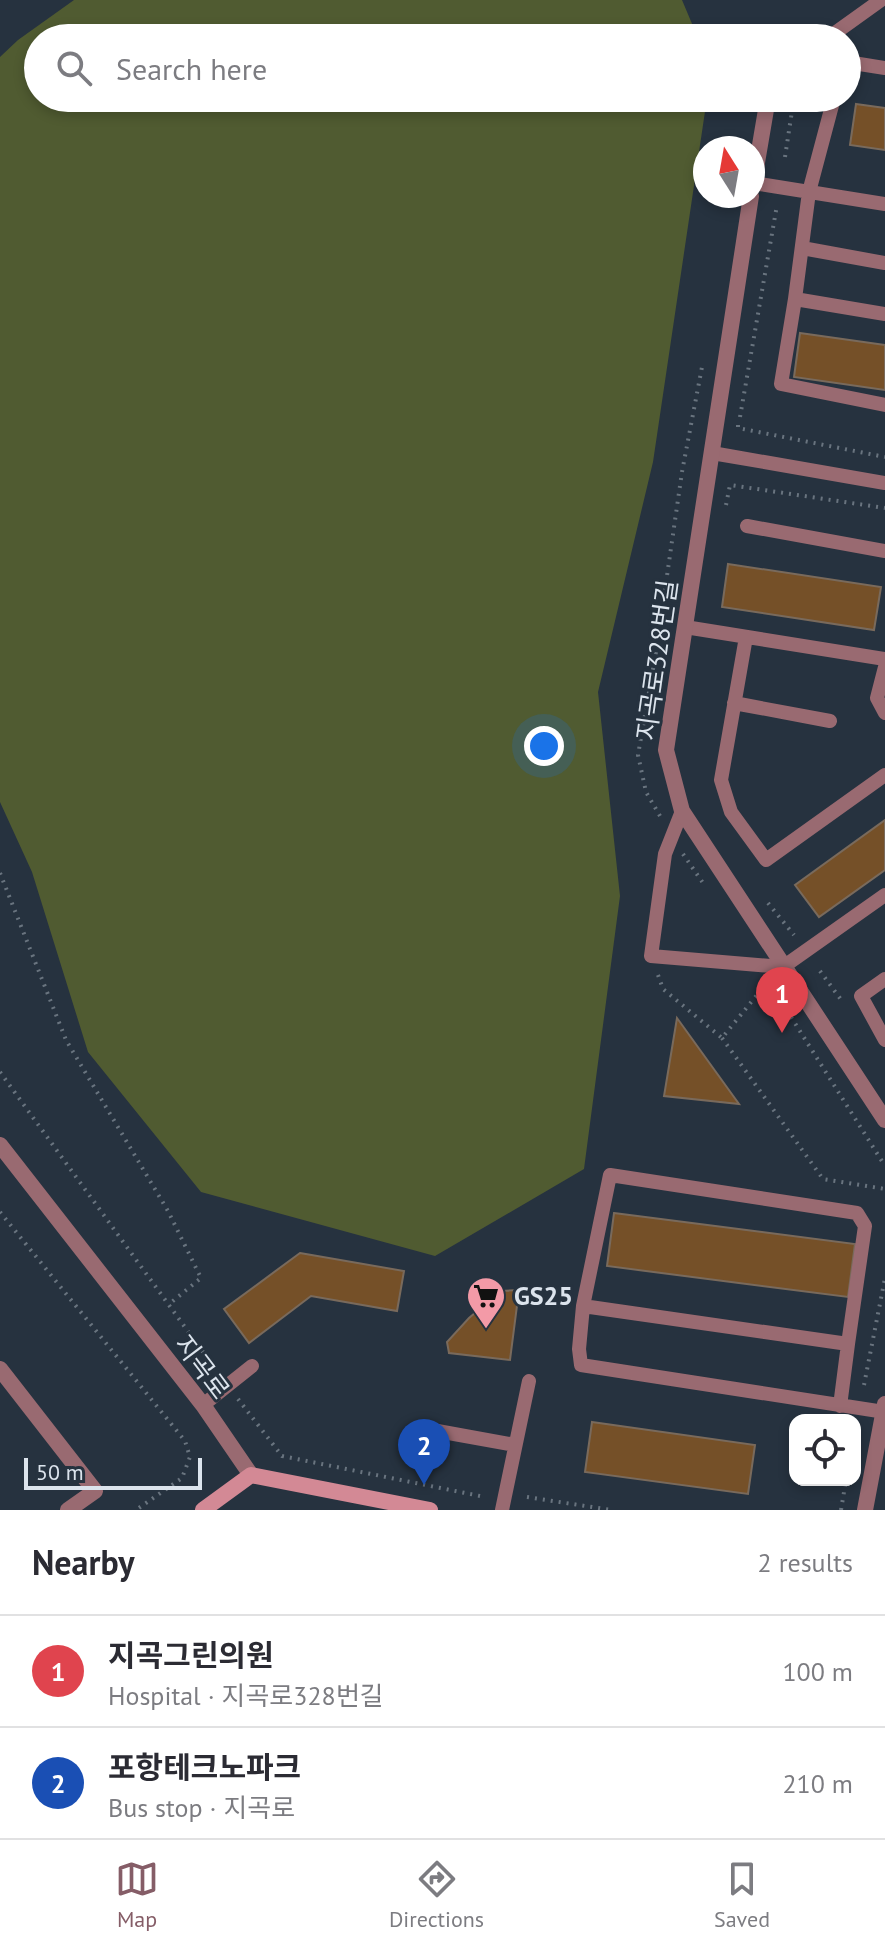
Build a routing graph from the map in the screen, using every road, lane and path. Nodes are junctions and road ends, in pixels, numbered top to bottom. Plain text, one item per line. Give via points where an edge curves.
1 (881, 0) edge
2 (848, 24) edge
3 (861, 64) edge
4 (885, 68) edge
5 (766, 112) edge
6 (792, 112) edge
7 (830, 112) edge
8 (761, 136) edge
9 (785, 157) dead end
10 (765, 186) edge
11 (809, 192) junction
12 (778, 203) dead end
13 (885, 204) edge
14 (749, 208) edge
15 (802, 248) junction
16 (885, 263) edge
17 (795, 299) junction
18 (885, 314) edge
19 (885, 405) edge
20 (712, 453) junction
21 (885, 457) edge
22 (885, 483) edge
23 (730, 485) dead end
24 (885, 508) edge
25 (747, 526) dead end
26 (885, 551) edge
27 (685, 627) junction
28 (746, 637) junction
29 (885, 659) edge
30 (885, 667) edge
31 (734, 703) junction
32 (885, 713) edge
33 (830, 721) dead end
34 (885, 775) edge
35 (682, 811) junction
36 (0, 873) edge
37 (885, 895) edge
38 (651, 956) junction
39 (783, 967) junction
40 (885, 979) edge
41 (769, 981) dead end
42 (776, 995) dead end
43 (722, 1038) junction
44 (885, 1040) edge
45 (0, 1072) edge
46 (885, 1120) edge
47 (2, 1151) edge
48 (885, 1166) edge
49 (885, 1189) edge
50 (0, 1212) edge
51 (885, 1278) edge
52 (168, 1305) junction
53 (583, 1306) junction
54 (848, 1344) junction
55 (252, 1366) dead end
56 (0, 1369) edge
57 (529, 1381) dead end
58 (227, 1385) junction
59 (862, 1395) dead end
60 (203, 1405) junction
61 (840, 1406) junction
62 (884, 1409) edge
63 (432, 1430) dead end
64 (515, 1445) junction
65 (251, 1475) junction
66 (845, 1486) edge
67 (488, 1497) dead end
68 (527, 1497) dead end
69 (68, 1510) edge
70 (136, 1510) edge
71 (203, 1510) edge
72 (430, 1510) edge
73 (502, 1510) edge
74 (611, 1510) edge
75 (841, 1510) edge
76 (865, 1510) edge

1 - 2 lane
3 - 4 lane
5 - 8 street
6 - 9 path
7 - 11 lane
10 - 11 lane
11 - 13 lane
11 - 15 lane
12 - 21 path via 738,428
14 - 20 street, 지곡로328번길
15 - 16 lane
15 - 17 lane
17 - 18 lane
17 - 19 lane via 781,384
20 - 22 lane
20 - 27 street, 지곡로328번길
23 - 24 path
25 - 26 lane
27 - 28 lane
27 - 35 street, 지곡로328번길 via 666,750
28 - 29 lane
28 - 31 lane
30 - 32 lane via 877,698
31 - 33 lane
31 - 34 lane via 721,780 731,812 766,860
35 - 38 lane via 665,854
35 - 39 street, 지곡로328번길
36 - 52 path via 66,1040 168,1211 201,1278
37 - 39 lane
38 - 39 lane
38 - 43 path via 663,989
39 - 46 street, 지곡로328번길
40 - 44 lane via 861,996
41 - 43 path
42 - 48 path
43 - 49 path via 823,1179
45 - 52 path
47 - 60 street, 지곡로
50 - 70 path via 185,1441 190,1457 182,1478
51 - 59 path
52 - 58 path
53 - 54 lane
53 - 54 lane via 610,1175 625,1177 857,1213 865,1226
53 - 61 lane via 581,1365
54 - 61 lane
55 - 58 lane
56 - 69 street via 95,1491
57 - 64 lane
58 - 60 lane
58 - 67 path via 282,1456
60 - 65 street, 지곡로
61 - 62 lane
62 - 76 street
63 - 64 lane
64 - 73 lane
65 - 71 main road
65 - 72 main road
66 - 75 path
68 - 74 path

